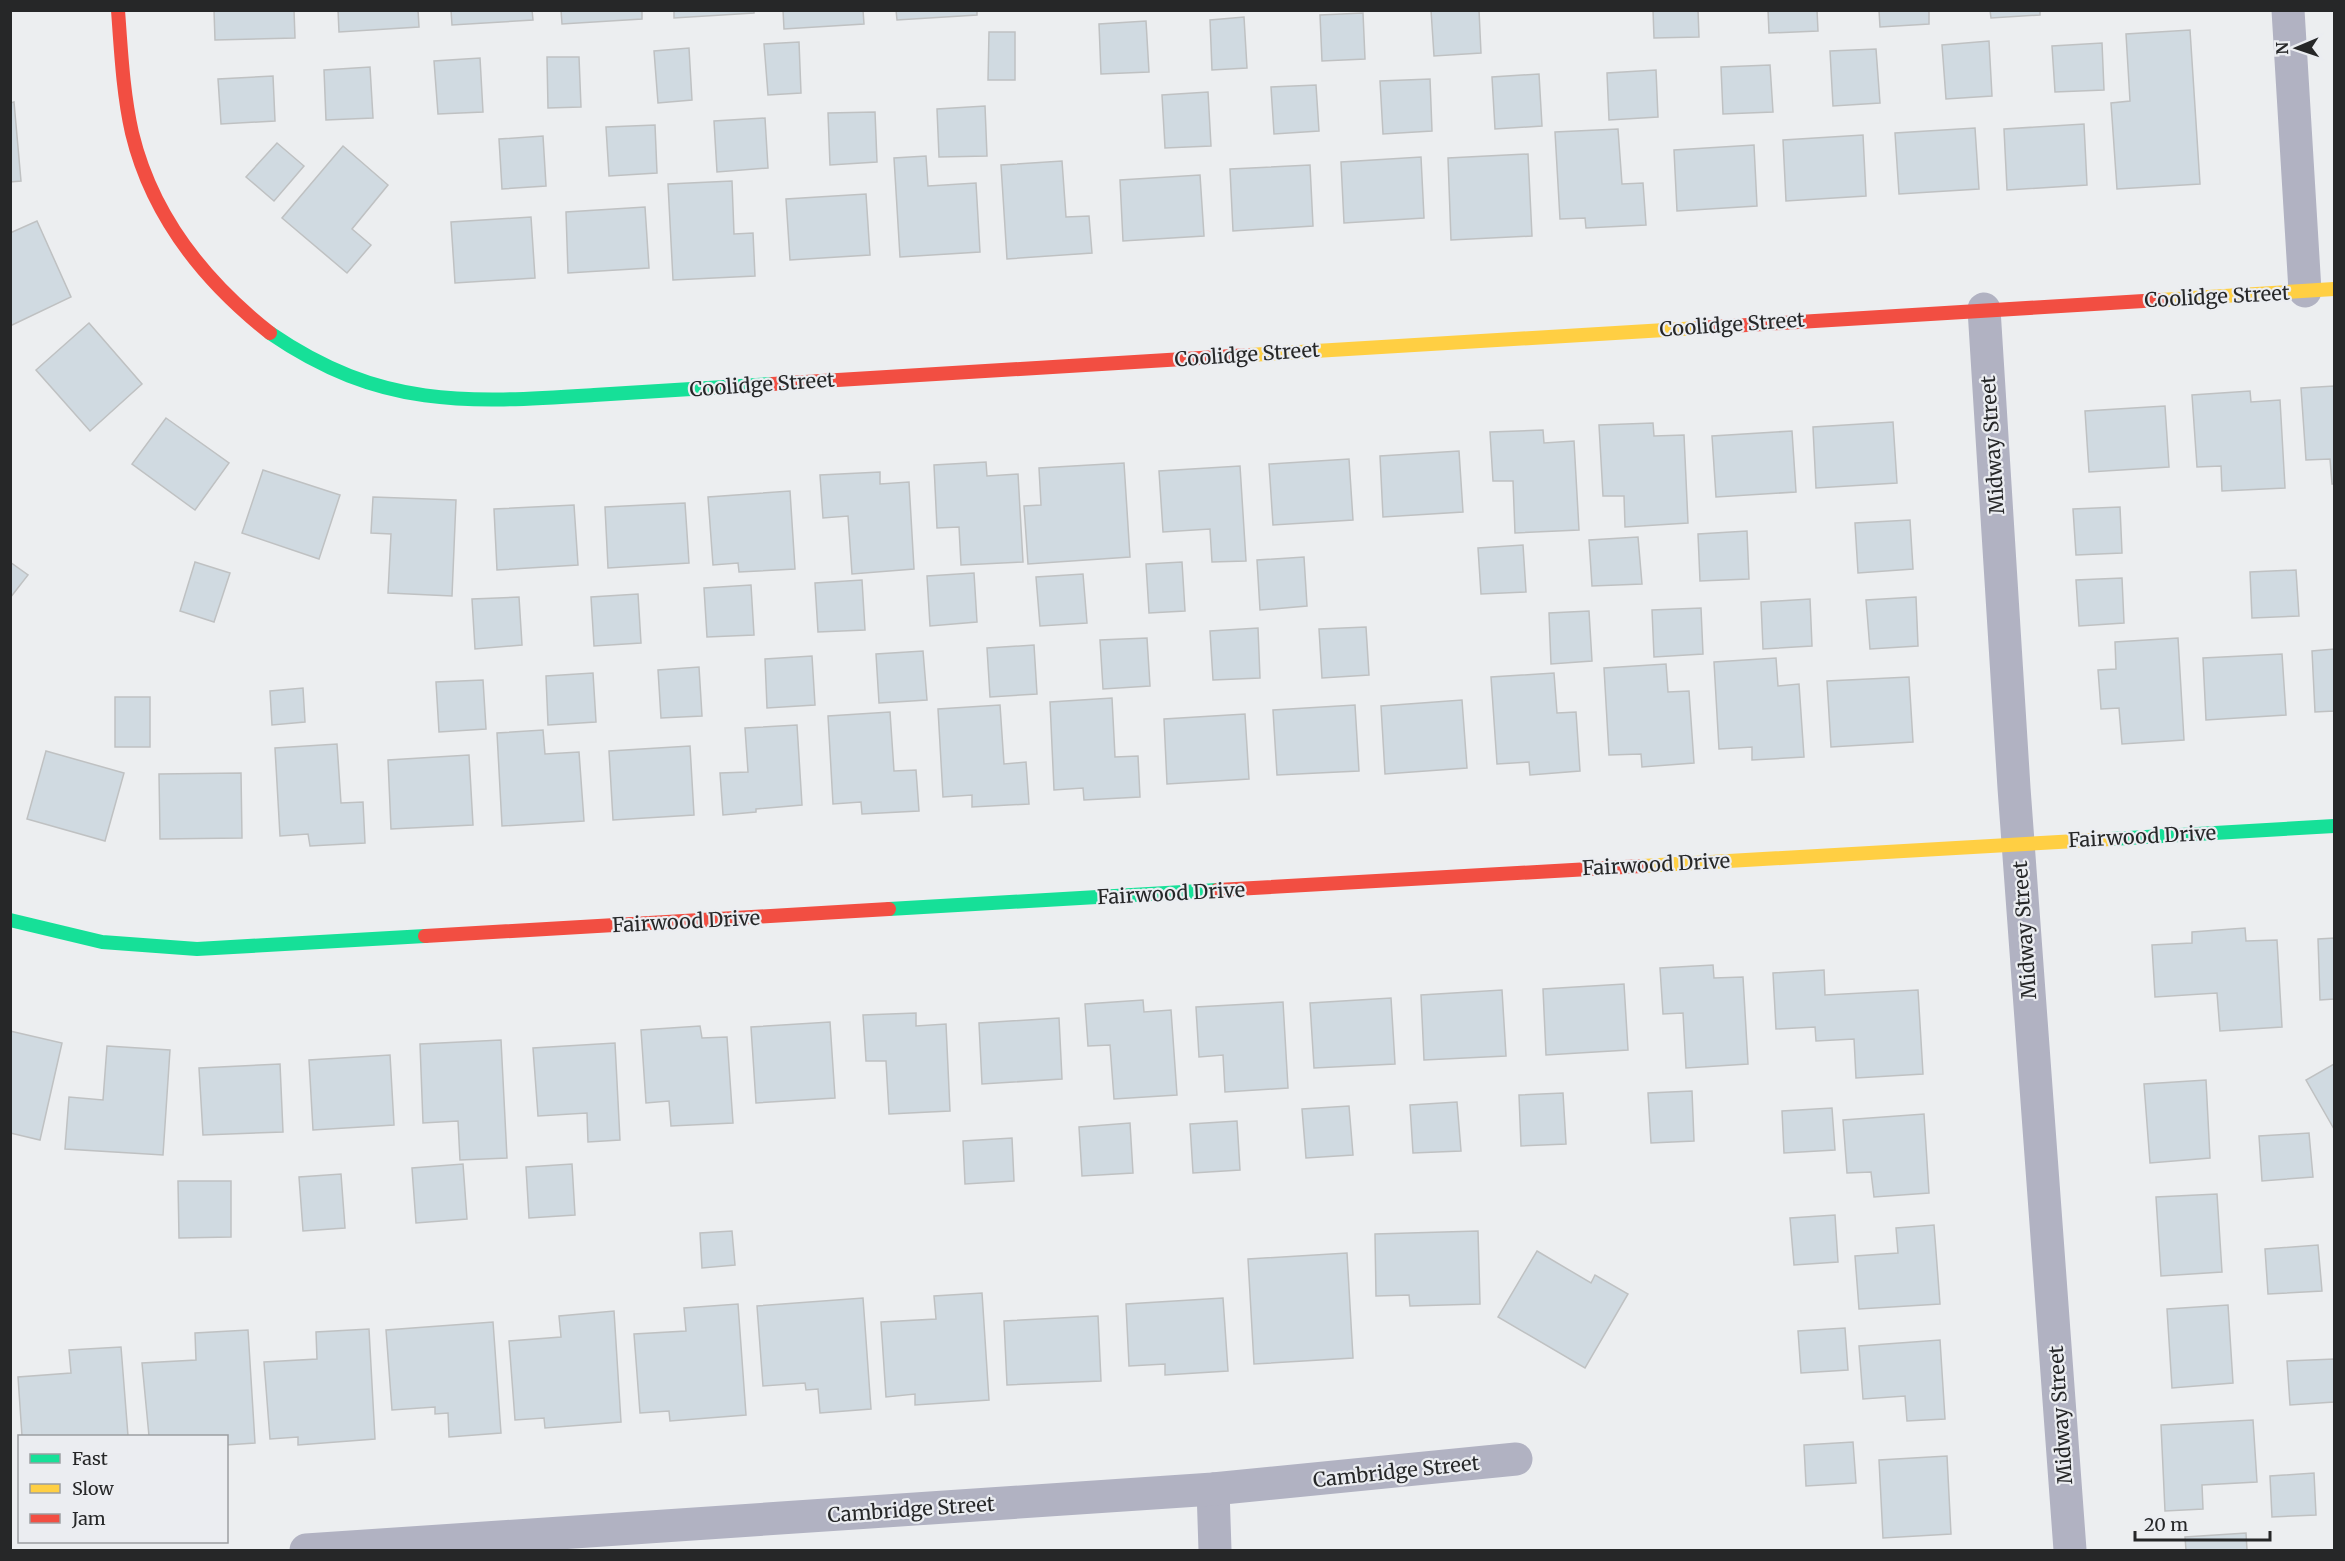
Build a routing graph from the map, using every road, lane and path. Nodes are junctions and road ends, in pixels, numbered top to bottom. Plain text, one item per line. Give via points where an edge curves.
1 (118, 10) edge
2 (2288, 10) edge
3 (2320, 290) edge
4 (1984, 309) junction
5 (2334, 826) edge
6 (2018, 843) junction
7 (10, 920) edge
8 (1516, 1459) dead end
9 (1213, 1489) junction
10 (306, 1551) edge
11 (1215, 1551) edge
12 (2070, 1551) edge

1 - 4 street, Coolidge Street via 128,116 144,171 169,223 210,282 263,331 325,368 386,389 450,400 493,401
2 - 3 street
3 - 4 street, Coolidge Street
4 - 6 street, Midway Street
5 - 6 street, Fairwood Drive
6 - 7 street, Fairwood Drive via 197,949 102,942
6 - 12 street, Midway Street
8 - 9 street, Cambridge Street
9 - 10 street, Cambridge Street
9 - 11 street

